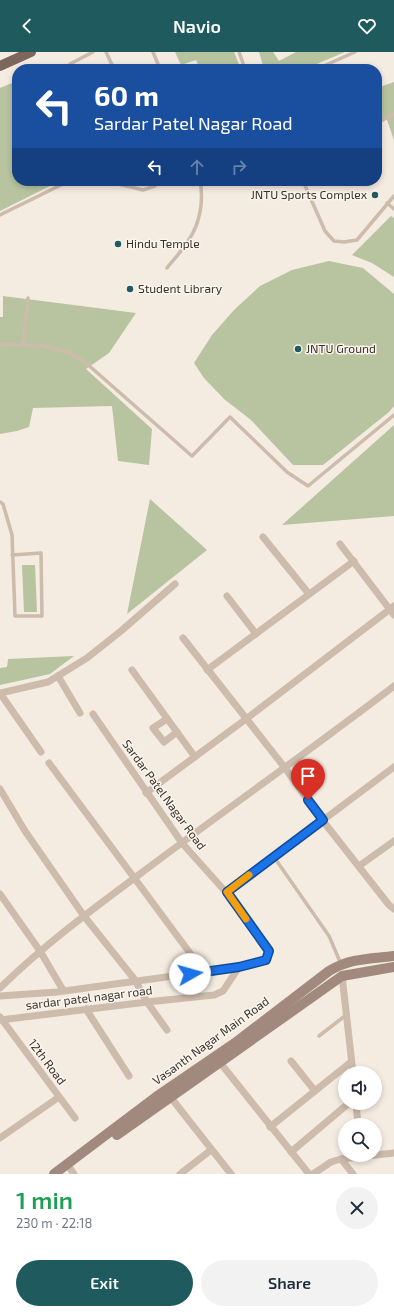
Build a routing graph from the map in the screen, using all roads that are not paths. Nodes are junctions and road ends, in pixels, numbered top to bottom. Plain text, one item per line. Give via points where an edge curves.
1 (31, 52) edge
2 (93, 52) edge
3 (106, 52) edge
4 (153, 52) edge
5 (239, 52) edge
6 (355, 52) edge
7 (70, 64) edge
8 (112, 64) edge
9 (158, 64) edge
10 (243, 64) edge
11 (328, 64) edge
12 (0, 66) edge
13 (394, 114) edge
14 (382, 120) edge
15 (59, 186) edge
16 (127, 186) edge
17 (155, 186) edge
18 (201, 186) edge
19 (305, 186) edge
20 (394, 196) edge
21 (387, 203) junction
22 (394, 210) edge
23 (0, 216) edge
24 (166, 268) dead end
25 (28, 298) dead end
26 (0, 344) edge
27 (23, 345) junction
28 (394, 415) edge
29 (0, 502) edge
30 (263, 537) dead end
31 (340, 544) dead end
32 (12, 555) junction
33 (354, 561) junction
34 (175, 584) dead end
35 (309, 594) junction
36 (227, 596) dead end
37 (392, 610) edge
38 (256, 634) junction
39 (183, 638) dead end
40 (132, 670) dead end
41 (207, 670) junction
42 (58, 676) junction
43 (394, 686) edge
44 (0, 693) edge
45 (80, 713) dead end
46 (93, 714) dead end
47 (246, 718) junction
48 (167, 719) junction
49 (177, 732) junction
50 (41, 752) dead end
51 (195, 757) junction
52 (49, 763) dead end
53 (394, 767) edge
54 (285, 768) junction
55 (0, 789) edge
56 (146, 793) junction
57 (323, 820) junction
58 (394, 841) edge
59 (182, 843) junction
60 (274, 857) junction
61 (359, 866) junction
62 (135, 878) junction
63 (227, 892) junction
64 (1, 898) edge
65 (394, 910) edge
66 (84, 916) junction
67 (40, 951) junction
68 (394, 956) edge
69 (341, 964) junction
70 (239, 967) junction
71 (394, 967) edge
72 (204, 972) junction
73 (342, 976) junction
74 (135, 980) junction
75 (0, 988) edge
76 (63, 990) junction
77 (0, 996) edge
78 (147, 1002) junction
79 (86, 1009) junction
80 (346, 1015) junction
81 (0, 1019) edge
82 (167, 1030) dead end
83 (319, 1036) dead end
84 (218, 1059) junction
85 (291, 1061) dead end
86 (351, 1062) junction
87 (351, 1066) edge
88 (129, 1076) dead end
89 (315, 1091) junction
90 (167, 1094) junction
91 (60, 1097) junction
92 (341, 1110) edge
93 (75, 1118) dead end
94 (270, 1127) junction
95 (0, 1138) edge
96 (211, 1150) junction
97 (291, 1152) junction
98 (394, 1153) edge
99 (382, 1154) edge
100 (338, 1160) edge
101 (343, 1162) edge
102 (69, 1170) edge
103 (54, 1174) edge
104 (180, 1174) edge
105 (231, 1174) edge
106 (309, 1174) edge
107 (313, 1174) edge
108 (353, 1174) edge

1 - 12 main road
2 - 7 lane
3 - 8 lane
4 - 9 lane
5 - 10 lane
6 - 11 lane
13 - 14 lane
15 - 23 lane
16 - 17 lane via 143,190
18 - 24 lane via 199,218 189,241
19 - 21 lane via 325,231 334,240 357,240
20 - 21 lane
21 - 22 lane
25 - 27 lane
26 - 27 lane
27 - 28 lane via 43,346 70,353 86,363 192,456 230,417 287,472 308,486
29 - 32 lane via 3,504 12,535
30 - 35 street
31 - 33 street
32 - 32 lane via 41,553 42,616 15,616
33 - 35 street
33 - 37 street
34 - 42 street via 87,658
35 - 38 street
36 - 38 street
37 - 47 street
38 - 41 street
39 - 41 street
40 - 48 street
41 - 47 street
42 - 44 street via 48,682
42 - 45 street
43 - 54 street
44 - 50 street
46 - 56 street, Sardar Patel Nagar Road
47 - 51 street
47 - 54 street
48 - 49 street
48 - 49 street via 153,728 164,742
49 - 51 street
51 - 56 street
52 - 62 street
53 - 57 street
54 - 57 street
54 - 59 street
55 - 66 street via 25,831
56 - 59 street, Sardar Patel Nagar Road
57 - 60 street
57 - 61 street
58 - 61 street
59 - 62 street
59 - 63 street, Sardar Patel Nagar Road
60 - 63 street
60 - 69 lane via 329,936
61 - 65 street
62 - 66 street
62 - 72 street
63 - 70 street, Sardar Patel Nagar Road via 269,951 266,960
64 - 67 street
66 - 67 street
66 - 74 street
67 - 75 street
67 - 76 street
68 - 69 street, Vasanth Nagar Main Road
69 - 84 street, Vasanth Nagar Main Road via 313,982
70 - 72 street, Sardar Patel Nagar Road
70 - 78 street, sardar patel nagar road via 223,991 214,995
71 - 73 street, Vasanth Nagar Main Road
72 - 74 street, Sardar Patel Nagar Road
73 - 80 street
73 - 84 street, Vasanth Nagar Main Road
74 - 76 street, Sardar Patel Nagar Road
74 - 78 street
76 - 77 street, Sardar Patel Nagar Road
78 - 79 street, sardar patel nagar road
78 - 82 street
79 - 81 street, sardar patel nagar road
79 - 88 street
80 - 83 lane
80 - 86 street
81 - 91 street, 12th Road
84 - 90 street, Vasanth Nagar Main Road
84 - 94 street
85 - 89 street
86 - 87 street
86 - 89 street
89 - 94 street
90 - 96 street
90 - 102 street, Vasanth Nagar Main Road
91 - 93 street
91 - 95 street, 12th Road
92 - 97 street
94 - 97 street
96 - 104 street
96 - 105 street
97 - 106 street
98 - 99 street
100 - 107 street
101 - 108 street
102 - 103 street, Vasanth Nagar Main Road

